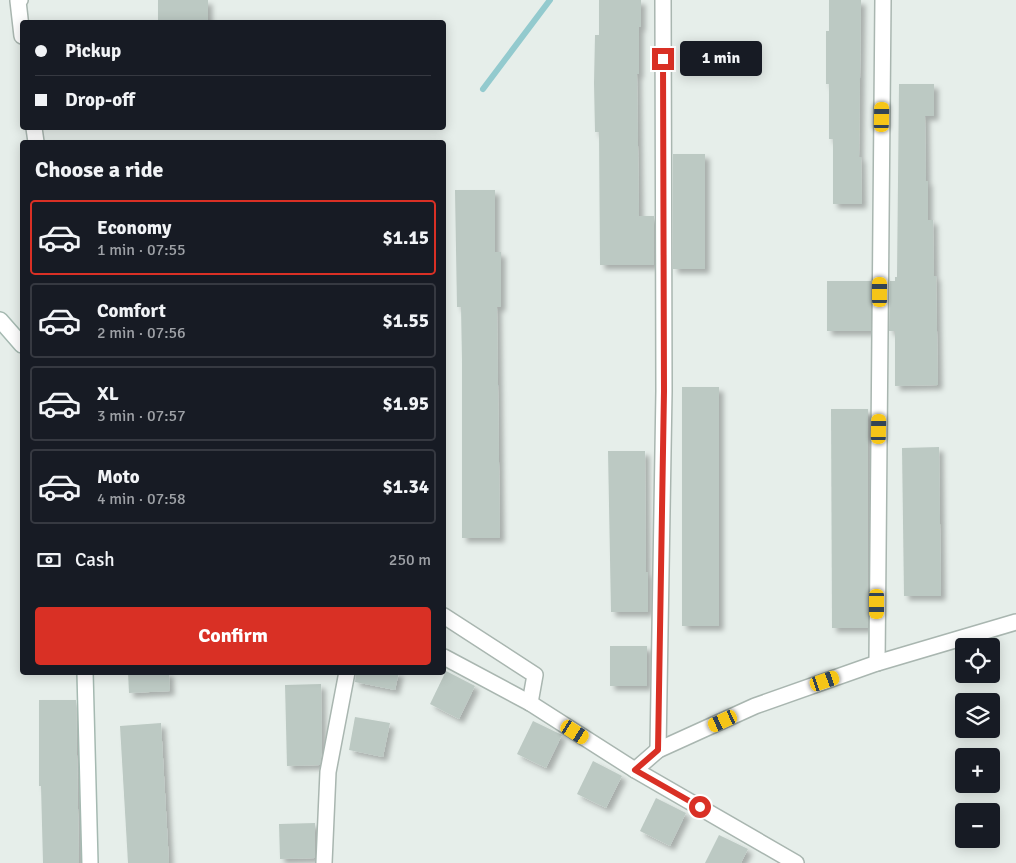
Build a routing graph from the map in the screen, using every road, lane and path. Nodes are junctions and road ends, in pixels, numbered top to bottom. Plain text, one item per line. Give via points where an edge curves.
1 (20, 0) edge
2 (663, 0) edge
3 (883, 0) edge
4 (20, 20) edge
5 (0, 320) edge
6 (20, 343) edge
7 (446, 617) edge
8 (1016, 622) edge
9 (446, 658) edge
10 (877, 663) junction
11 (85, 675) edge
12 (346, 675) edge
13 (530, 703) junction
14 (658, 750) junction
15 (635, 770) junction
16 (90, 863) edge
17 (324, 863) edge
18 (796, 863) edge

1 - 4 street
2 - 14 street via 664,391
3 - 10 street
5 - 6 street
7 - 13 street via 536,675
8 - 10 street
9 - 13 street
10 - 14 street via 755,706
11 - 16 street
12 - 17 street via 328,772
13 - 15 street
14 - 15 street
15 - 18 street

